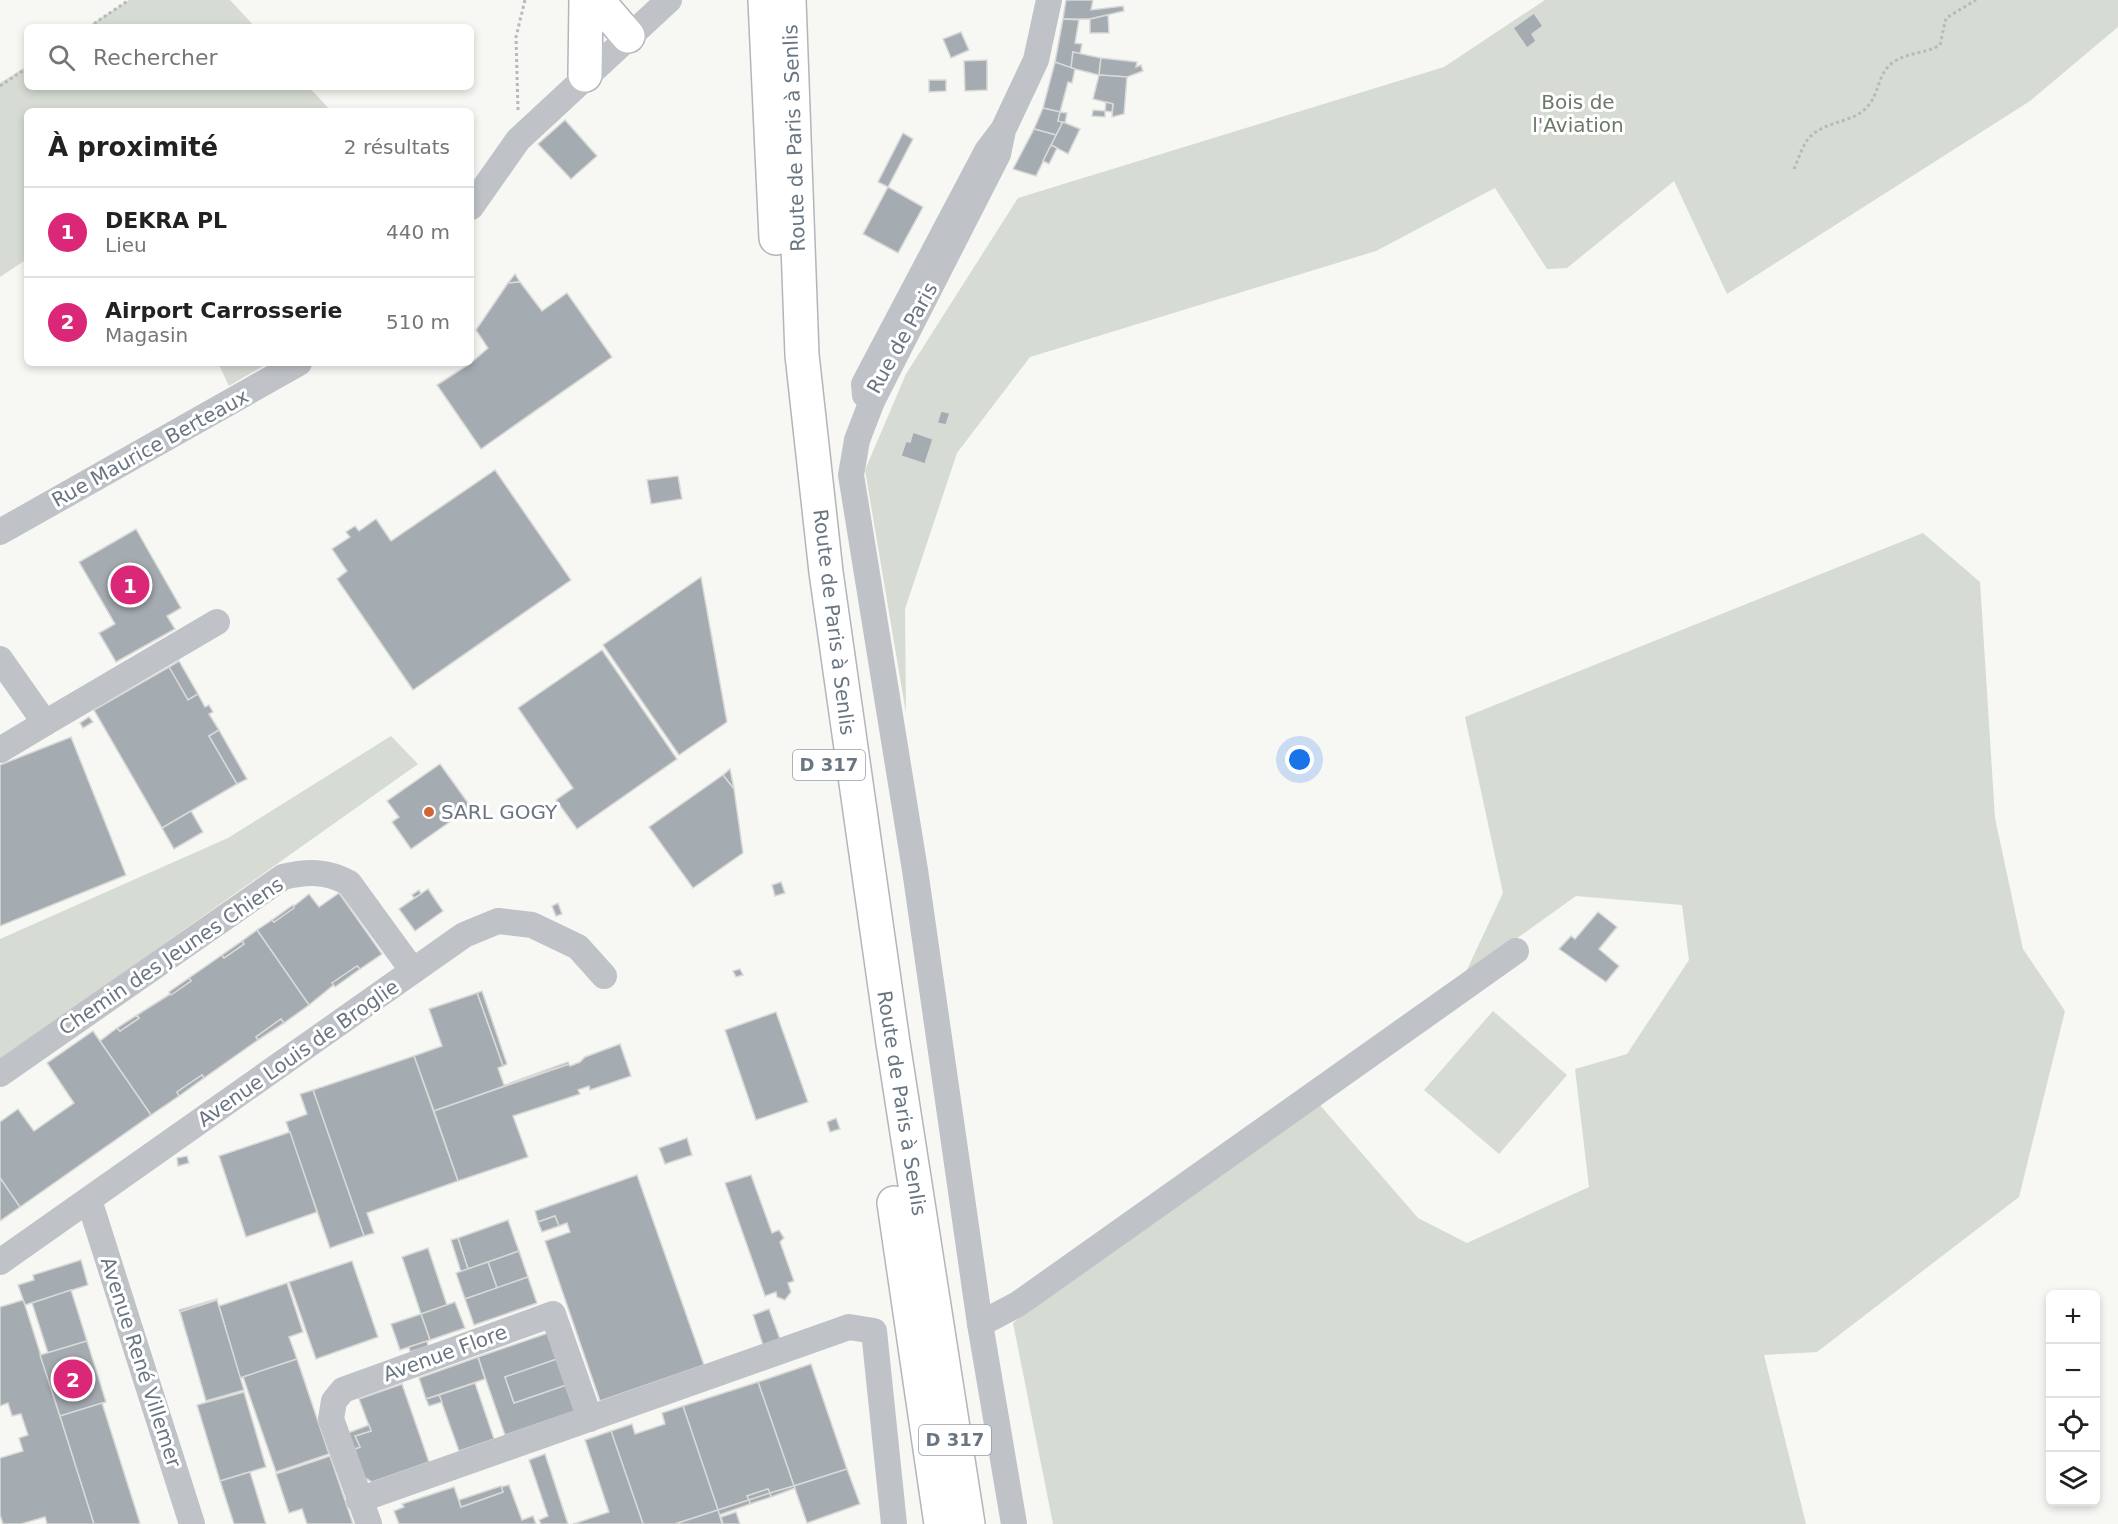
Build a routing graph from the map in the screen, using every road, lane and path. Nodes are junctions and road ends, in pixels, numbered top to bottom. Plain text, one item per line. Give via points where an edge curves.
1 (129, 0) edge
2 (525, 0) edge
3 (586, 0) edge
4 (597, 0) edge
5 (669, 0) edge
6 (765, 0) edge
7 (789, 0) edge
8 (1049, 0) edge
9 (1976, 0) edge
10 (93, 24) edge
11 (628, 36) junction
12 (24, 70) edge
13 (585, 75) junction
14 (0, 86) edge
15 (518, 115) dead end
16 (1794, 169) dead end
17 (474, 203) edge
18 (294, 366) edge
19 (0, 532) edge
20 (217, 622) dead end
21 (0, 659) edge
22 (45, 723) junction
23 (0, 750) edge
24 (1516, 951) dead end
25 (413, 971) junction
26 (604, 976) dead end
27 (0, 1074) edge
28 (89, 1200) junction
29 (0, 1262) edge
30 (980, 1324) junction
31 (590, 1419) junction
32 (359, 1500) junction
33 (192, 1524) edge
34 (369, 1524) edge
35 (894, 1524) edge
36 (941, 1524) edge
37 (968, 1524) edge
38 (1014, 1524) edge

1 - 10 path
2 - 15 path via 516,37
3 - 13 main road
4 - 11 main road
5 - 11 street
6 - 36 main road, Route de Paris à Senlis / D 317 via 783,344 804,570
7 - 37 main road, Route de Paris à Senlis / D 317 via 802,355 825,560 894,1054
8 - 30 street, Rue de Paris via 1036,60 1003,130 987,150 864,384 865,395 872,401 857,440 851,475 915,870
9 - 16 path via 1946,18 1940,45 1892,63 1881,75 1877,95 1860,114 1826,125 1808,140
11 - 13 street
12 - 14 path
13 - 17 street via 518,140
18 - 19 street, Rue Maurice Berteaux
20 - 22 street
21 - 22 street
22 - 23 street
24 - 30 street via 1018,1304
25 - 26 street, Avenue Louis de Broglie via 464,935 498,921 532,925 578,947
25 - 27 street, Chemin des Jeunes Chiens via 349,883 306,871 283,877
25 - 28 street, Avenue Louis de Broglie
28 - 29 street, Avenue Louis de Broglie
28 - 33 street, Avenue René Villemer
30 - 38 street
31 - 32 street
31 - 32 street, Avenue Flore via 553,1314 343,1390 334,1401 331,1419
31 - 35 street via 849,1328 874,1331
32 - 34 street, Avenue Flore

